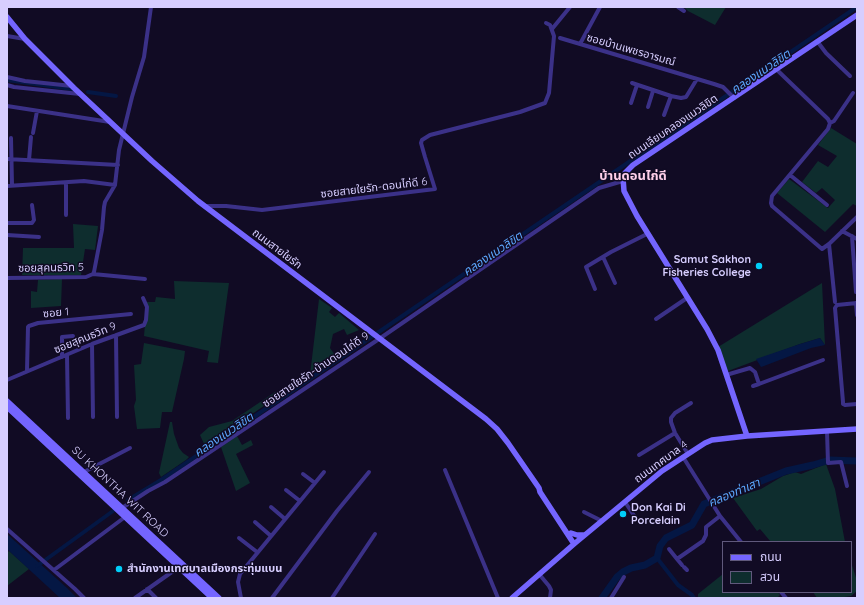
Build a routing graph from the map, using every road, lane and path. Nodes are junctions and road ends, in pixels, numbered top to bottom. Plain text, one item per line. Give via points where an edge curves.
1 (152, 7) edge
2 (570, 7) edge
3 (600, 7) edge
4 (678, 7) edge
5 (684, 11) dead end
6 (857, 15) edge
7 (7, 17) edge
8 (546, 22) dead end
9 (552, 29) junction
10 (7, 36) edge
11 (560, 38) dead end
12 (25, 39) junction
13 (817, 41) junction
14 (580, 44) junction
15 (776, 70) junction
16 (850, 76) dead end
17 (7, 77) edge
18 (697, 79) junction
19 (632, 83) dead end
20 (7, 84) edge
21 (637, 85) junction
22 (72, 86) junction
23 (653, 91) junction
24 (853, 93) dead end
25 (81, 94) junction
26 (671, 96) junction
27 (733, 97) junction
28 (631, 103) dead end
29 (7, 106) edge
30 (648, 107) dead end
31 (37, 111) junction
32 (664, 115) dead end
33 (110, 122) junction
34 (830, 123) junction
35 (123, 134) junction
36 (11, 138) dead end
37 (9, 160) edge
38 (29, 160) junction
39 (118, 165) junction
40 (790, 175) junction
41 (623, 181) junction
42 (66, 183) junction
43 (115, 185) junction
44 (7, 186) edge
45 (12, 186) junction
46 (32, 205) dead end
47 (827, 205) dead end
48 (205, 206) junction
49 (66, 215) dead end
50 (857, 218) edge
51 (7, 223) edge
52 (842, 231) junction
53 (647, 234) junction
54 (7, 235) edge
55 (852, 236) junction
56 (39, 237) dead end
57 (857, 239) edge
58 (829, 244) junction
59 (603, 257) junction
60 (93, 274) junction
61 (7, 278) edge
62 (145, 280) dead end
63 (856, 281) edge
64 (615, 283) dead end
65 (595, 289) dead end
66 (856, 292) dead end
67 (143, 298) dead end
68 (687, 298) junction
69 (835, 302) dead end
70 (857, 303) edge
71 (131, 314) dead end
72 (857, 315) edge
73 (656, 319) dead end
74 (116, 335) junction
75 (73, 336) dead end
76 (376, 336) junction
77 (92, 344) junction
78 (67, 355) junction
79 (62, 357) junction
80 (823, 360) dead end
81 (27, 372) junction
82 (726, 376) junction
83 (7, 380) edge
84 (760, 384) junction
85 (753, 386) dead end
86 (7, 400) edge
87 (691, 404) dead end
88 (857, 404) edge
89 (7, 407) edge
90 (93, 417) dead end
91 (117, 417) dead end
92 (68, 418) dead end
93 (857, 429) edge
94 (827, 431) junction
95 (675, 433) junction
96 (747, 436) junction
97 (130, 448) dead end
98 (640, 455) dead end
99 (685, 455) junction
100 (445, 470) dead end
101 (84, 472) junction
102 (324, 472) dead end
103 (368, 472) dead end
104 (303, 474) dead end
105 (315, 483) junction
106 (847, 486) dead end
107 (286, 490) dead end
108 (300, 501) junction
109 (626, 502) junction
110 (271, 507) dead end
111 (122, 508) junction
112 (584, 512) dead end
113 (720, 516) junction
114 (125, 517) junction
115 (635, 517) dead end
116 (285, 519) junction
117 (602, 521) junction
118 (255, 522) dead end
119 (7, 529) edge
120 (375, 534) dead end
121 (570, 534) junction
122 (585, 535) junction
123 (271, 536) junction
124 (239, 538) dead end
125 (740, 541) edge
126 (576, 542) junction
127 (669, 549) dead end
128 (567, 550) junction
129 (257, 552) junction
130 (677, 559) junction
131 (179, 567) junction
132 (685, 567) dead end
133 (54, 570) junction
134 (539, 574) junction
135 (624, 577) dead end
136 (146, 589) junction
137 (84, 598) edge
138 (135, 598) edge
139 (156, 598) edge
140 (212, 598) edge
141 (219, 598) edge
142 (241, 598) edge
143 (272, 598) edge
144 (332, 598) edge
145 (498, 598) edge
146 (512, 598) edge
147 (550, 598) edge
148 (611, 598) edge

1 - 35 street, ซอยสุคนธวิท 5 via 144,57
2 - 9 street
3 - 14 street
4 - 5 street
6 - 13 street, ถนนเลียบคลองแนวลิขิต
7 - 12 street, ถนนสายใยรัก
8 - 9 street
9 - 48 street, ซอยสายใยรัก-ดอนไก่ดี 6 via 554,36 549,93 545,104 430,135 422,140 435,189 262,210
10 - 12 street
11 - 14 street, ซอยบ้านเพชรอารมณ์
12 - 22 street, ถนนสายใยรัก
13 - 15 street, ถนนเลียบคลองแนวลิขิต
13 - 16 street
14 - 18 street, ซอยบ้านเพชรอารมณ์
15 - 27 street, ถนนเลียบคลองแนวลิขิต
15 - 34 street
17 - 22 street
18 - 26 street via 686,97
18 - 27 street, ซอยบ้านเพชรอารมณ์ via 723,87
19 - 21 street
20 - 25 street via 14,87
21 - 23 street
21 - 28 street
22 - 25 street, ถนนสายใยรัก
23 - 26 street
23 - 30 street
24 - 34 street
25 - 33 street, ถนนสายใยรัก
26 - 32 street
27 - 41 street, ถนนเลียบคลองแนวลิขิต via 633,165 625,173
29 - 31 street
31 - 33 street
31 - 38 street
33 - 35 street, ถนนสายใยรัก
34 - 40 street
35 - 39 street, ซอยสุคนธวิท 5
35 - 48 street, ถนนสายใยรัก
36 - 37 street
37 - 38 street
37 - 45 street
38 - 39 street
39 - 43 street, ซอยสุคนธวิท 5
40 - 47 street
40 - 58 street via 772,196 771,203 821,248
41 - 53 street via 627,197
41 - 76 street, ซอยสายใยรัก-บ้านดอนไก่ดี 9 via 599,188
42 - 43 street via 93,182
42 - 45 street
42 - 49 street
43 - 60 street, ซอยสุคนธวิท 5 via 105,202
44 - 45 street
46 - 51 street via 32,223
48 - 76 street, ถนนสายใยรัก
50 - 52 street
52 - 55 street
52 - 58 street
53 - 59 street
53 - 68 street
54 - 56 street
55 - 57 street
55 - 63 street
58 - 69 street
59 - 64 street
59 - 65 street via 586,267
60 - 61 street, ซอยสุคนธวิท 5
60 - 62 street
63 - 66 street
67 - 74 street, ซอยสุคนธวิท 9 via 148,307 144,325
68 - 73 street
68 - 82 street via 718,350
70 - 72 street
70 - 88 street via 837,305 835,308 842,402 845,405
71 - 81 street, ซอย 1 via 29,326
74 - 77 street, ซอยสุคนธวิท 9
74 - 91 street
75 - 79 street via 62,338
76 - 111 street, ซอยสายใยรัก-บ้านดอนไก่ดี 9 via 165,482
76 - 121 street, ถนนสายใยรัก via 497,429
77 - 78 street, ซอยสุคนธวิท 9
77 - 90 street
78 - 79 street, ซอยสุคนธวิท 9
78 - 92 street
79 - 81 street, ซอยสุคนธวิท 9
80 - 84 street
81 - 83 street, ซอยสุคนธวิท 9
82 - 84 street via 750,368 756,372
82 - 96 street
84 - 85 street
86 - 101 street, SU KHONTHA WIT ROAD
87 - 95 street via 671,418
89 - 114 street, SU KHONTHA WIT ROAD
93 - 94 street, ถนนเทศบาล 4
94 - 96 street, ถนนเทศบาล 4
94 - 106 street via 827,462 841,462
95 - 98 street
95 - 99 street
96 - 99 street, ถนนเทศบาล 4 via 712,440
97 - 101 street
99 - 109 street, ถนนเทศบาล 4
99 - 113 street
100 - 145 street
101 - 111 street, SU KHONTHA WIT ROAD
102 - 105 street
103 - 143 street
104 - 105 street
105 - 108 street
107 - 108 street
108 - 116 street
109 - 115 street
109 - 117 street, ถนนเทศบาล 4
110 - 116 street
111 - 141 street, SU KHONTHA WIT ROAD
112 - 117 street
113 - 125 street
113 - 130 street via 706,527 703,541
114 - 131 street, SU KHONTHA WIT ROAD
114 - 133 street
116 - 123 street
117 - 122 street, ถนนเทศบาล 4
118 - 123 street
119 - 133 street
120 - 144 street
121 - 122 street
121 - 126 street, ถนนสายใยรัก
121 - 128 street
122 - 126 street, ถนนเทศบาล 4
123 - 129 street
124 - 129 street
126 - 128 street, ถนนเทศบาล 4
127 - 130 street
128 - 134 street, ถนนเทศบาล 4
129 - 142 street via 238,578
130 - 132 street
131 - 136 street
131 - 140 street, SU KHONTHA WIT ROAD
133 - 137 street
134 - 146 street, ถนนเทศบาล 4
134 - 147 street via 551,590
135 - 148 street
136 - 138 street
136 - 139 street

